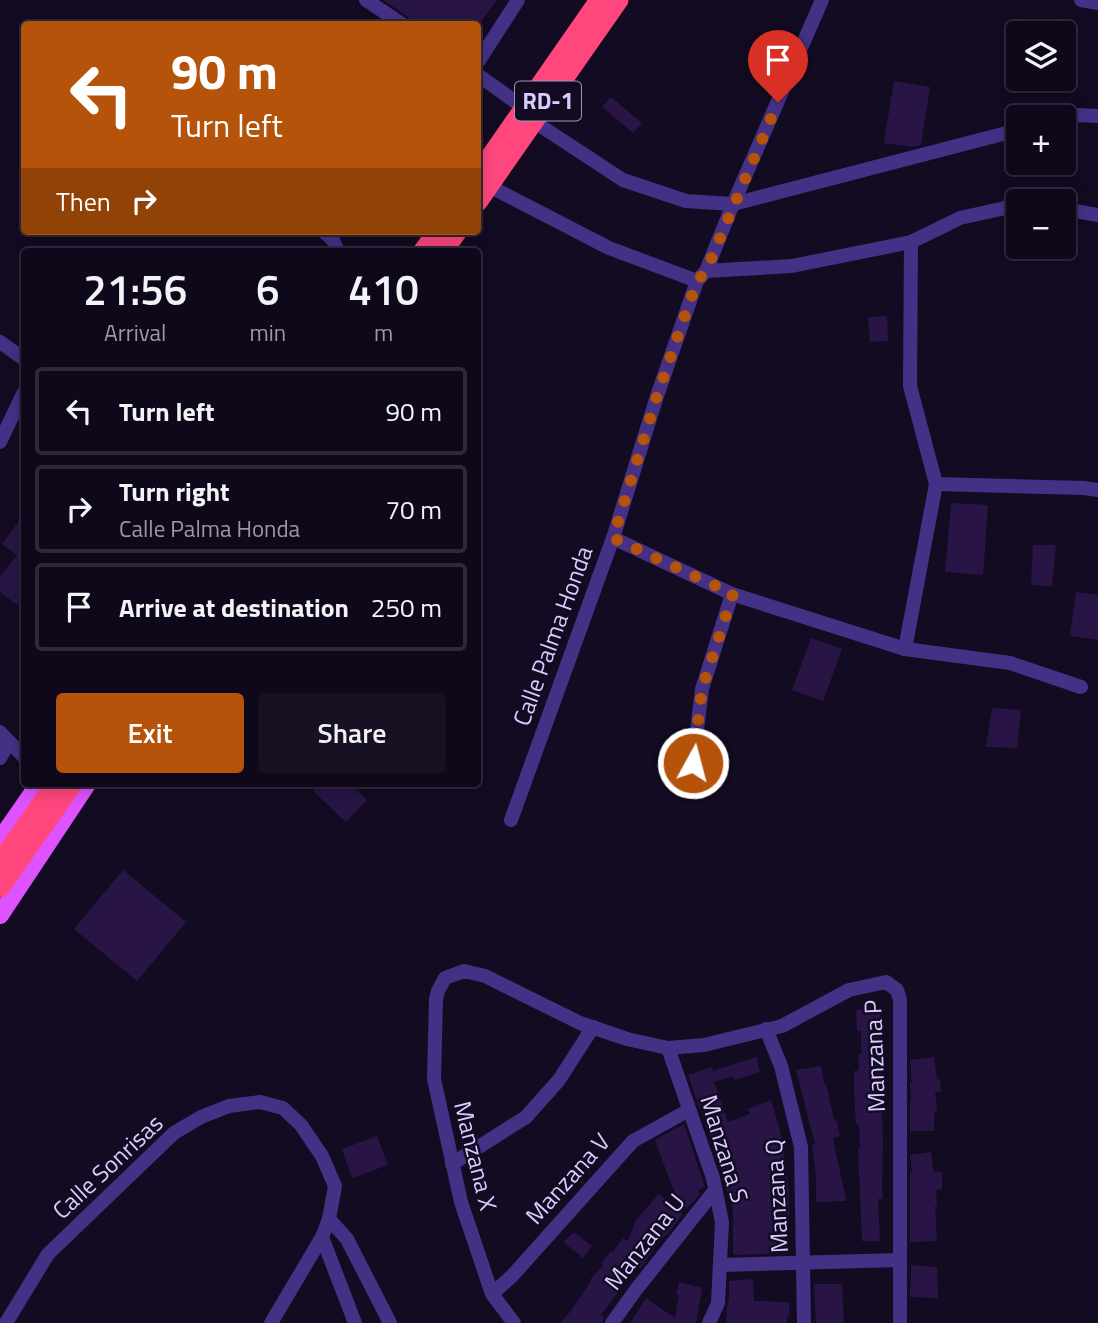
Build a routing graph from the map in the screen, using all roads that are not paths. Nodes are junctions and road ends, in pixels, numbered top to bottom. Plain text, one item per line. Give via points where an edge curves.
1 (366, 0) edge
2 (517, 0) edge
3 (619, 0) edge
4 (822, 0) edge
5 (1081, 0) edge
6 (594, 2) edge
7 (1098, 3) edge
8 (398, 21) edge
9 (481, 67) edge
10 (481, 75) edge
11 (529, 114) junction
12 (1076, 114) edge
13 (1098, 116) edge
14 (1006, 133) edge
15 (481, 188) edge
16 (733, 204) junction
17 (1006, 208) edge
18 (1076, 211) edge
19 (1098, 215) edge
20 (911, 242) junction
21 (702, 276) junction
22 (0, 342) edge
23 (21, 357) edge
24 (21, 398) edge
25 (0, 442) edge
26 (936, 484) junction
27 (1098, 490) edge
28 (613, 538) junction
29 (733, 594) junction
30 (905, 649) junction
31 (1081, 687) dead end
32 (5, 737) edge
33 (21, 754) edge
34 (0, 758) edge
35 (693, 763) dead end
36 (37, 787) edge
37 (53, 787) edge
38 (72, 787) edge
39 (85, 787) edge
40 (511, 821) dead end
41 (1, 837) edge
42 (0, 862) edge
43 (0, 888) edge
44 (0, 915) edge
45 (438, 991) joint
46 (593, 1027) junction
47 (766, 1029) junction
48 (668, 1048) junction
49 (689, 1110) junction
50 (452, 1164) junction
51 (715, 1190) junction
52 (329, 1219) junction
53 (323, 1237) junction
54 (900, 1260) junction
55 (803, 1262) junction
56 (720, 1265) junction
57 (492, 1294) junction
58 (6, 1323) edge
59 (271, 1323) edge
60 (355, 1323) edge
61 (390, 1323) edge
62 (514, 1323) edge
63 (612, 1323) edge
64 (709, 1323) edge
65 (804, 1323) edge
66 (900, 1323) edge

1 - 8 street
2 - 9 street
3 - 11 highway, RD-1
4 - 16 street, Calle Palma Honda
5 - 7 street
6 - 11 highway, RD-1
10 - 11 street
11 - 15 highway, RD-1
11 - 16 street via 623,180 686,201
12 - 13 street
14 - 16 street
15 - 21 street via 610,248
16 - 21 street, Calle Palma Honda
17 - 20 street via 960,218
18 - 19 street
20 - 21 street via 792,266
20 - 26 street via 910,386
21 - 28 street, Calle Palma Honda via 657,396
22 - 23 street
24 - 25 street
26 - 27 street
26 - 30 street
28 - 29 street
28 - 40 street, Calle Palma Honda
29 - 30 street
29 - 35 street via 702,689
30 - 31 street via 1010,663
32 - 33 street
32 - 34 street
36 - 41 main road
37 - 42 highway
38 - 43 highway
39 - 44 main road
45 - 46 street, Manzana P via 445,978 464,971 485,976
45 - 50 street, Manzana X via 434,1079
46 - 48 street, Manzana P
46 - 50 street via 559,1080 526,1117
47 - 48 street, Manzana P via 704,1045
47 - 54 street, Manzana P via 782,1026 849,990 886,982 897,990
47 - 55 street, Manzana Q via 781,1066 801,1147
48 - 49 street, Manzana S
49 - 51 street, Manzana S
49 - 57 street, Manzana V via 633,1141
50 - 57 street, Manzana X
51 - 56 street, Manzana S via 722,1222
51 - 63 street, Manzana U
52 - 53 street, Calle Sonrisas
52 - 58 street, Calle Sonrisas via 335,1186 301,1125 283,1108 260,1102 229,1106 174,1133 48,1254
52 - 61 street via 347,1239
53 - 59 street, Calle Sonrisas
53 - 60 street
54 - 55 street
54 - 66 street, Manzana P
55 - 56 street
55 - 65 street, Manzana Q
56 - 64 street, Manzana S via 718,1303
57 - 62 street, Manzana X

